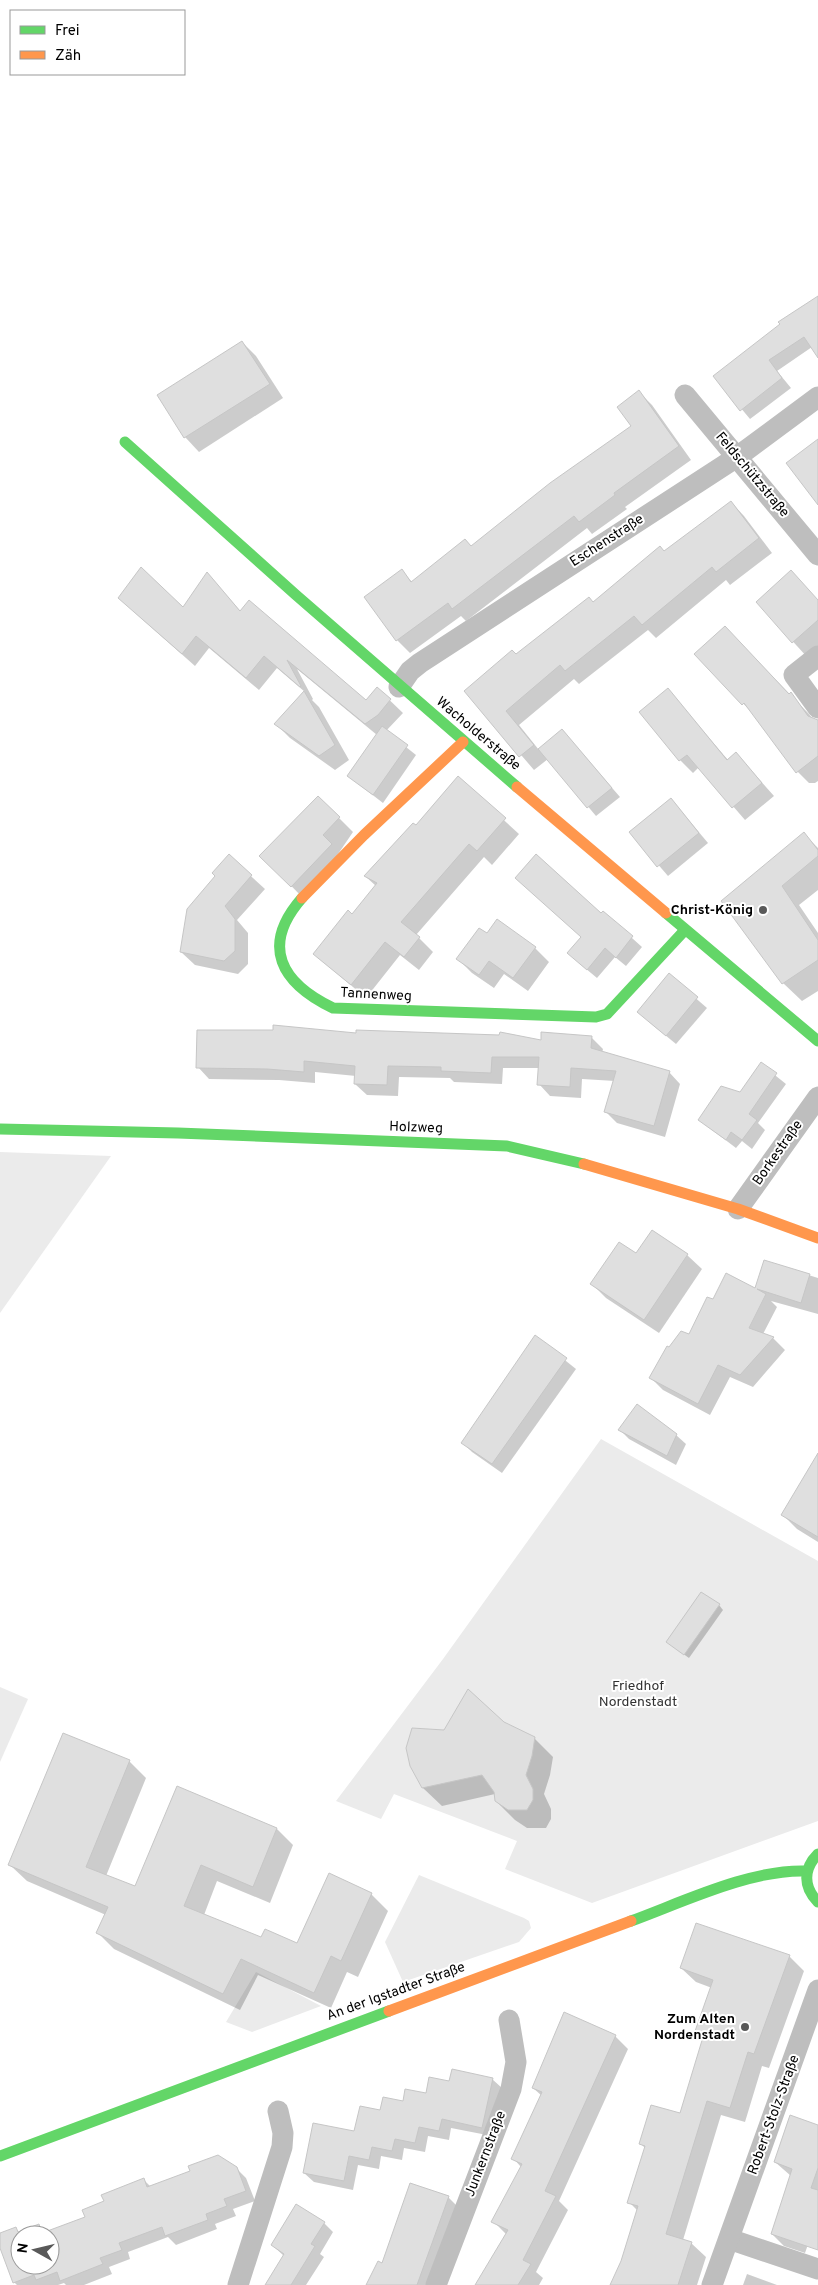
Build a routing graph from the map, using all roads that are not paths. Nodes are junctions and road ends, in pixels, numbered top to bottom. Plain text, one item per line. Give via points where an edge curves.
1 (685, 395) dead end
2 (818, 397) edge
3 (125, 442) dead end
4 (737, 457) junction
5 (818, 554) edge
6 (818, 656) edge
7 (399, 687) junction
8 (818, 708) edge
9 (463, 742) junction
10 (686, 930) junction
11 (818, 1042) edge
12 (818, 1096) edge
13 (0, 1129) edge
14 (738, 1209) junction
15 (818, 1238) edge
16 (818, 1854) edge
17 (806, 1872) junction
18 (818, 1902) edge
19 (818, 1990) edge
20 (508, 2020) dead end
21 (278, 2110) dead end
22 (0, 2156) edge
23 (729, 2239) junction
24 (818, 2269) edge
25 (238, 2285) edge
26 (436, 2285) edge
27 (712, 2285) edge

1 - 4 street, Feldschützstraße
2 - 4 street, Eschenstraße
3 - 7 street, Wacholderstraße
4 - 5 street, Feldschützstraße
4 - 7 street, Eschenstraße via 420,663
6 - 8 street via 794,675
7 - 9 street, Wacholderstraße
9 - 10 street, Wacholderstraße
9 - 10 street, Tannenweg via 324,874 288,916 281,930 280,945 284,963 302,991 333,1008 596,1017 607,1014
10 - 11 street, Wacholderstraße
12 - 14 street, Borkestraße
13 - 14 street, Holzweg via 507,1146 602,1168
14 - 15 street, Holzweg
16 - 17 street
17 - 18 street via 807,1888
17 - 22 street, An der Igstadter Straße via 789,1870 764,1875 702,1896
19 - 23 street, Robert-Stolz-Straße
20 - 26 street, Junkernstraße via 516,2062 510,2089
21 - 25 street via 282,2147
23 - 24 street
23 - 27 street, Robert-Stolz-Straße

